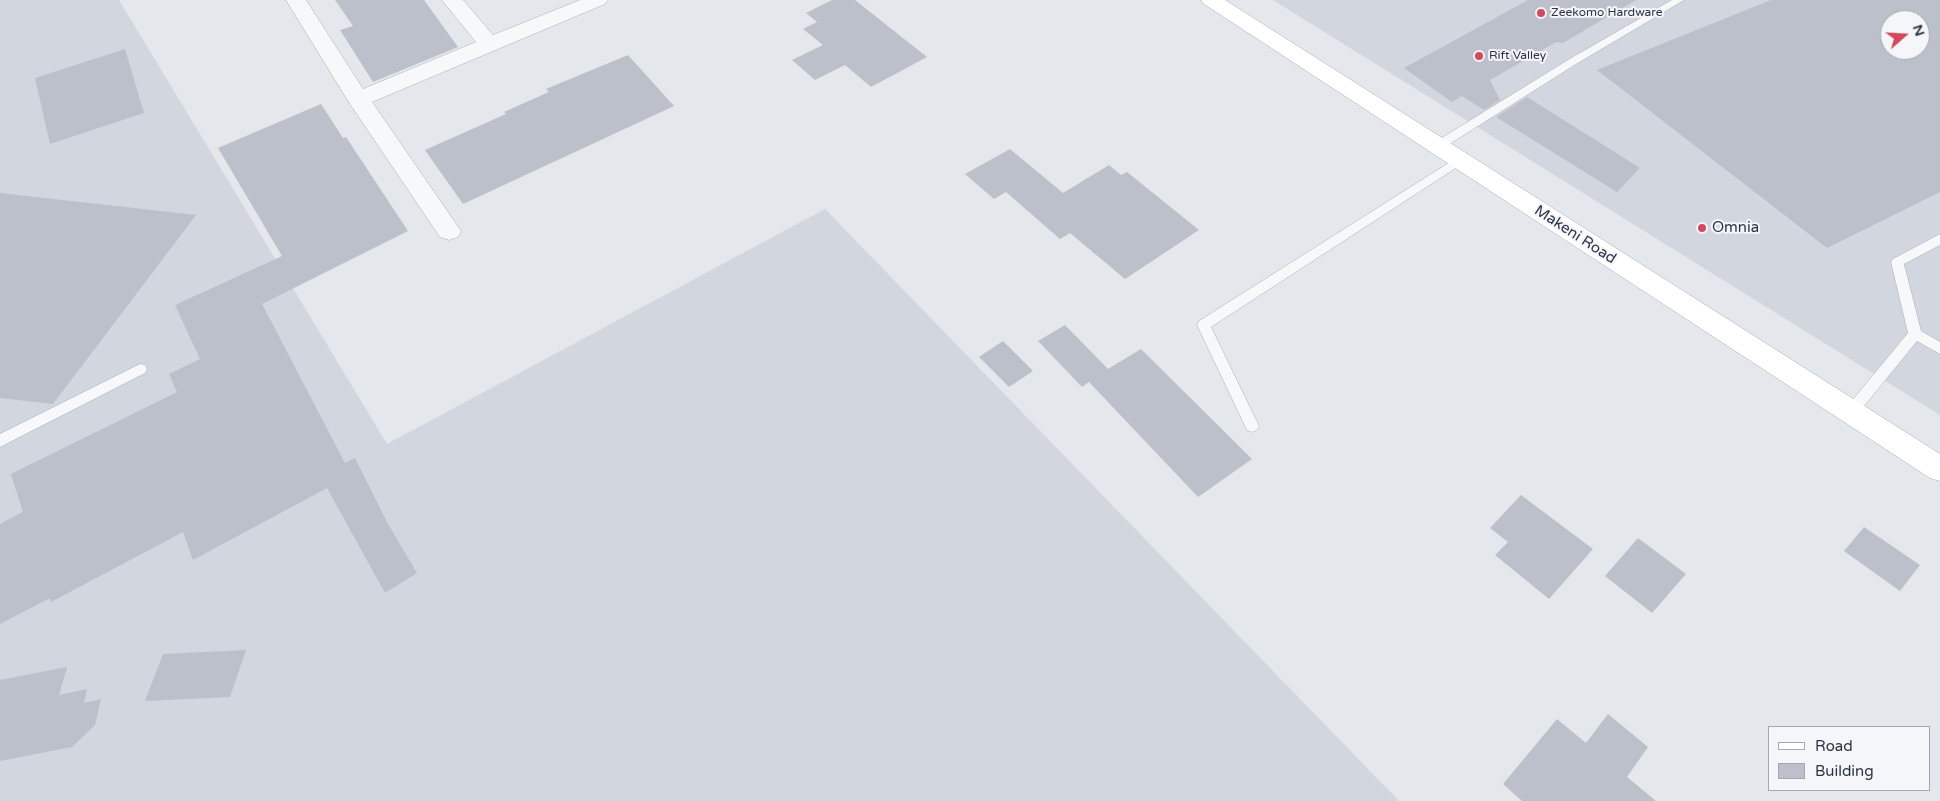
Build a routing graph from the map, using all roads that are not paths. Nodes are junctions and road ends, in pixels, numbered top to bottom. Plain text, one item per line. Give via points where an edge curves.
1 (296, 0) edge
2 (452, 0) edge
3 (598, 0) edge
4 (1211, 0) edge
5 (1679, 0) edge
6 (489, 44) junction
7 (358, 99) junction
8 (1436, 146) junction
9 (1458, 161) junction
10 (449, 231) dead end
11 (1940, 239) edge
12 (1915, 334) junction
13 (1940, 349) edge
14 (140, 369) dead end
15 (1850, 412) junction
16 (1252, 426) dead end
17 (0, 441) edge
18 (1940, 469) edge

1 - 7 street
2 - 6 street
3 - 6 street
4 - 8 main road, Makeni Road
5 - 8 lane
6 - 7 street
7 - 10 street
8 - 9 main road, Makeni Road
9 - 15 main road, Makeni Road
9 - 16 lane via 1204,325
11 - 12 lane via 1898,262
12 - 13 lane
12 - 15 lane
14 - 17 lane
15 - 18 main road, Makeni Road

